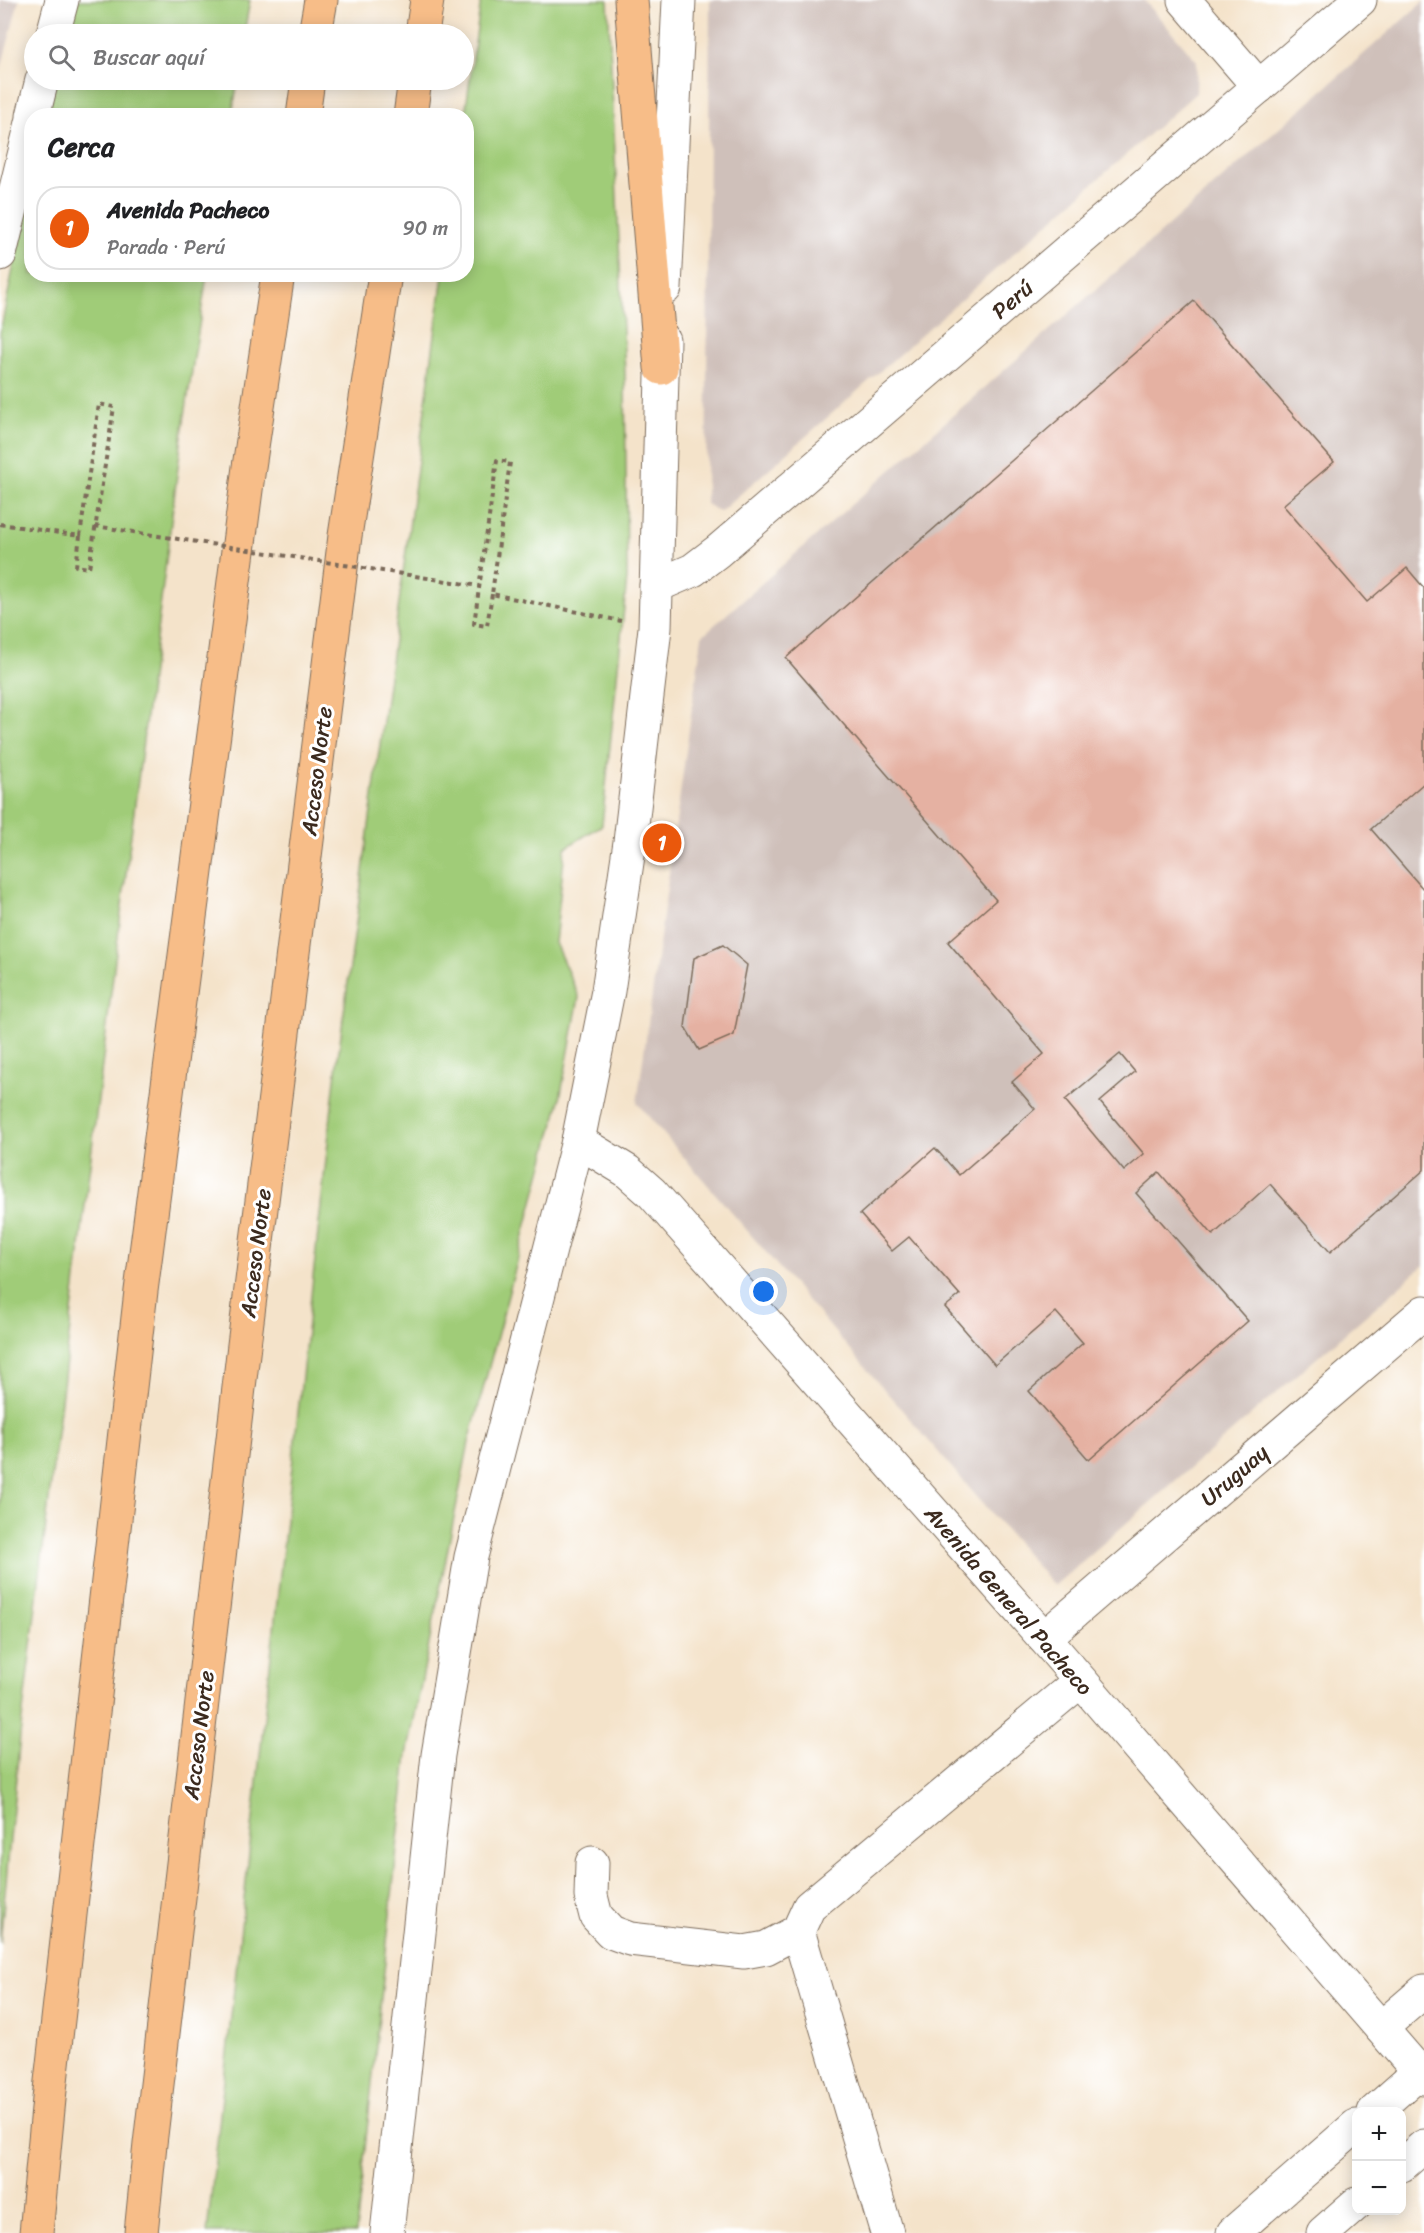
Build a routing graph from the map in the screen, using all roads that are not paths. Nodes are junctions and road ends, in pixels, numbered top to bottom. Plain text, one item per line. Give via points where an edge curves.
1 (62, 0) edge
2 (321, 0) edge
3 (427, 0) edge
4 (631, 0) edge
5 (679, 0) edge
6 (1184, 0) edge
7 (1360, 0) edge
8 (56, 24) edge
9 (317, 24) edge
10 (423, 24) edge
11 (1259, 87) junction
12 (40, 90) edge
13 (307, 90) edge
14 (414, 90) edge
15 (35, 108) edge
16 (304, 108) edge
17 (411, 108) edge
18 (24, 156) edge
19 (0, 254) edge
20 (277, 282) edge
21 (384, 282) edge
22 (661, 368) junction
23 (656, 586) junction
24 (578, 1141) junction
25 (1424, 1312) edge
26 (1044, 1638) junction
27 (1080, 1681) junction
28 (592, 1863) dead end
29 (798, 1931) junction
30 (1424, 1991) edge
31 (1381, 2028) junction
32 (1422, 2075) edge
33 (1380, 2107) edge
34 (1352, 2129) edge
35 (1424, 2146) edge
36 (1406, 2161) edge
37 (1352, 2208) edge
38 (36, 2233) edge
39 (141, 2233) edge
40 (387, 2233) edge
41 (887, 2233) edge
42 (1233, 2233) edge
43 (1323, 2233) edge

1 - 8 street
2 - 9 highway
3 - 10 highway
4 - 22 highway
5 - 22 street
6 - 11 street
7 - 11 street, Perú
11 - 23 street, Perú via 718,551 693,570
12 - 15 street
13 - 16 highway
14 - 17 highway
18 - 19 street
20 - 38 highway via 249,466 141,1291
21 - 39 highway, Acceso Norte via 345,536 244,1345
22 - 23 street
23 - 24 street via 655,628 630,842 608,991
24 - 26 street, Avenida General Pacheco via 627,1171 652,1193
24 - 40 street via 471,1557 438,1755
25 - 26 street, Uruguay
26 - 27 street, Avenida General Pacheco
27 - 29 street via 809,1907
27 - 31 street, Avenida General Pacheco
28 - 29 street via 591,1896 596,1916 611,1932 630,1939 744,1952 766,1948
29 - 41 street
30 - 31 street
31 - 32 street, Avenida General Pacheco
32 - 33 street
34 - 42 street
35 - 36 street
37 - 43 street

